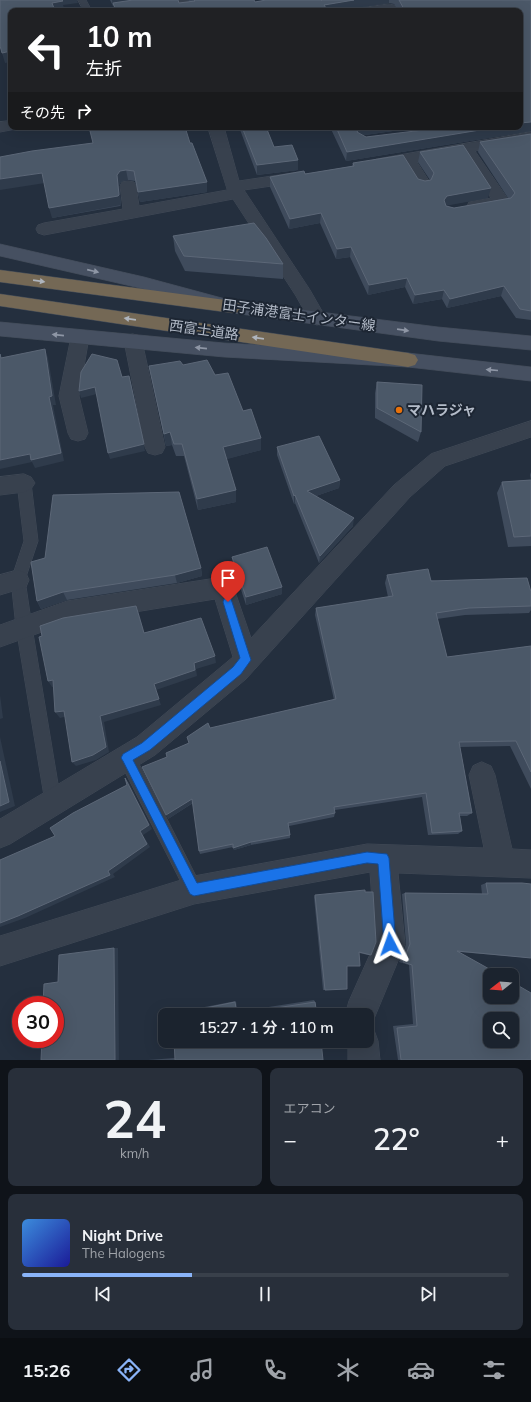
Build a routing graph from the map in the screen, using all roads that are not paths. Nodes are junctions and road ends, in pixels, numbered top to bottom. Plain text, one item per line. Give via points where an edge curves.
1 (142, 6) edge
2 (126, 8) edge
3 (217, 130) edge
4 (531, 137) edge
5 (465, 144) junction
6 (407, 159) junction
7 (359, 167) edge
8 (312, 174) edge
9 (424, 184) edge
10 (128, 186) dead end
11 (236, 190) junction
12 (458, 210) edge
13 (132, 213) junction
14 (44, 229) dead end
15 (0, 250) edge
16 (0, 276) edge
17 (0, 300) edge
18 (233, 307) junction
19 (317, 318) junction
20 (0, 329) edge
21 (80, 337) junction
22 (133, 341) junction
23 (531, 343) edge
24 (408, 360) junction
25 (531, 374) edge
26 (531, 430) edge
27 (78, 434) dead end
28 (155, 447) dead end
29 (24, 482) joint
30 (0, 486) edge
31 (9, 582) edge
32 (24, 627) junction
33 (0, 636) edge
34 (246, 660) junction
35 (127, 758) junction
36 (482, 775) dead end
37 (53, 802) junction
38 (0, 834) edge
39 (383, 858) junction
40 (501, 863) junction
41 (531, 864) edge
42 (194, 890) junction
43 (0, 952) edge
44 (362, 1008) edge
45 (363, 1048) edge
46 (364, 1060) edge

1 - 2 lane
3 - 11 street
4 - 5 street
5 - 6 street
5 - 12 street via 502,202
6 - 7 street
6 - 9 street
8 - 11 street
10 - 13 street
11 - 13 street
11 - 19 street
13 - 14 street
15 -> 18 main road, 田子浦港富士インター線 via 144,283
16 -> 18 highway, 西富士道路
24 -> 17 highway, 西富士道路
18 - 19 main road, 田子浦港富士インター線
19 -> 23 main road, 田子浦港富士インター線 via 432,334
21 -> 20 main road
21 - 22 main road
21 - 27 street via 69,396
24 -> 22 main road via 224,350
22 - 28 street
25 -> 24 main road
26 - 34 street via 438,460 402,491
29 - 30 street
29 - 31 lane via 31,542
31 - 32 lane
32 - 33 street
32 - 34 street via 67,612 223,587
32 - 37 lane
34 - 35 street via 152,741
35 - 37 street
35 - 42 lane
36 - 40 street
37 - 38 street
39 - 40 street
39 - 42 street via 367,858
39 - 44 street via 390,944
40 - 41 street
42 - 43 street
45 - 46 street

